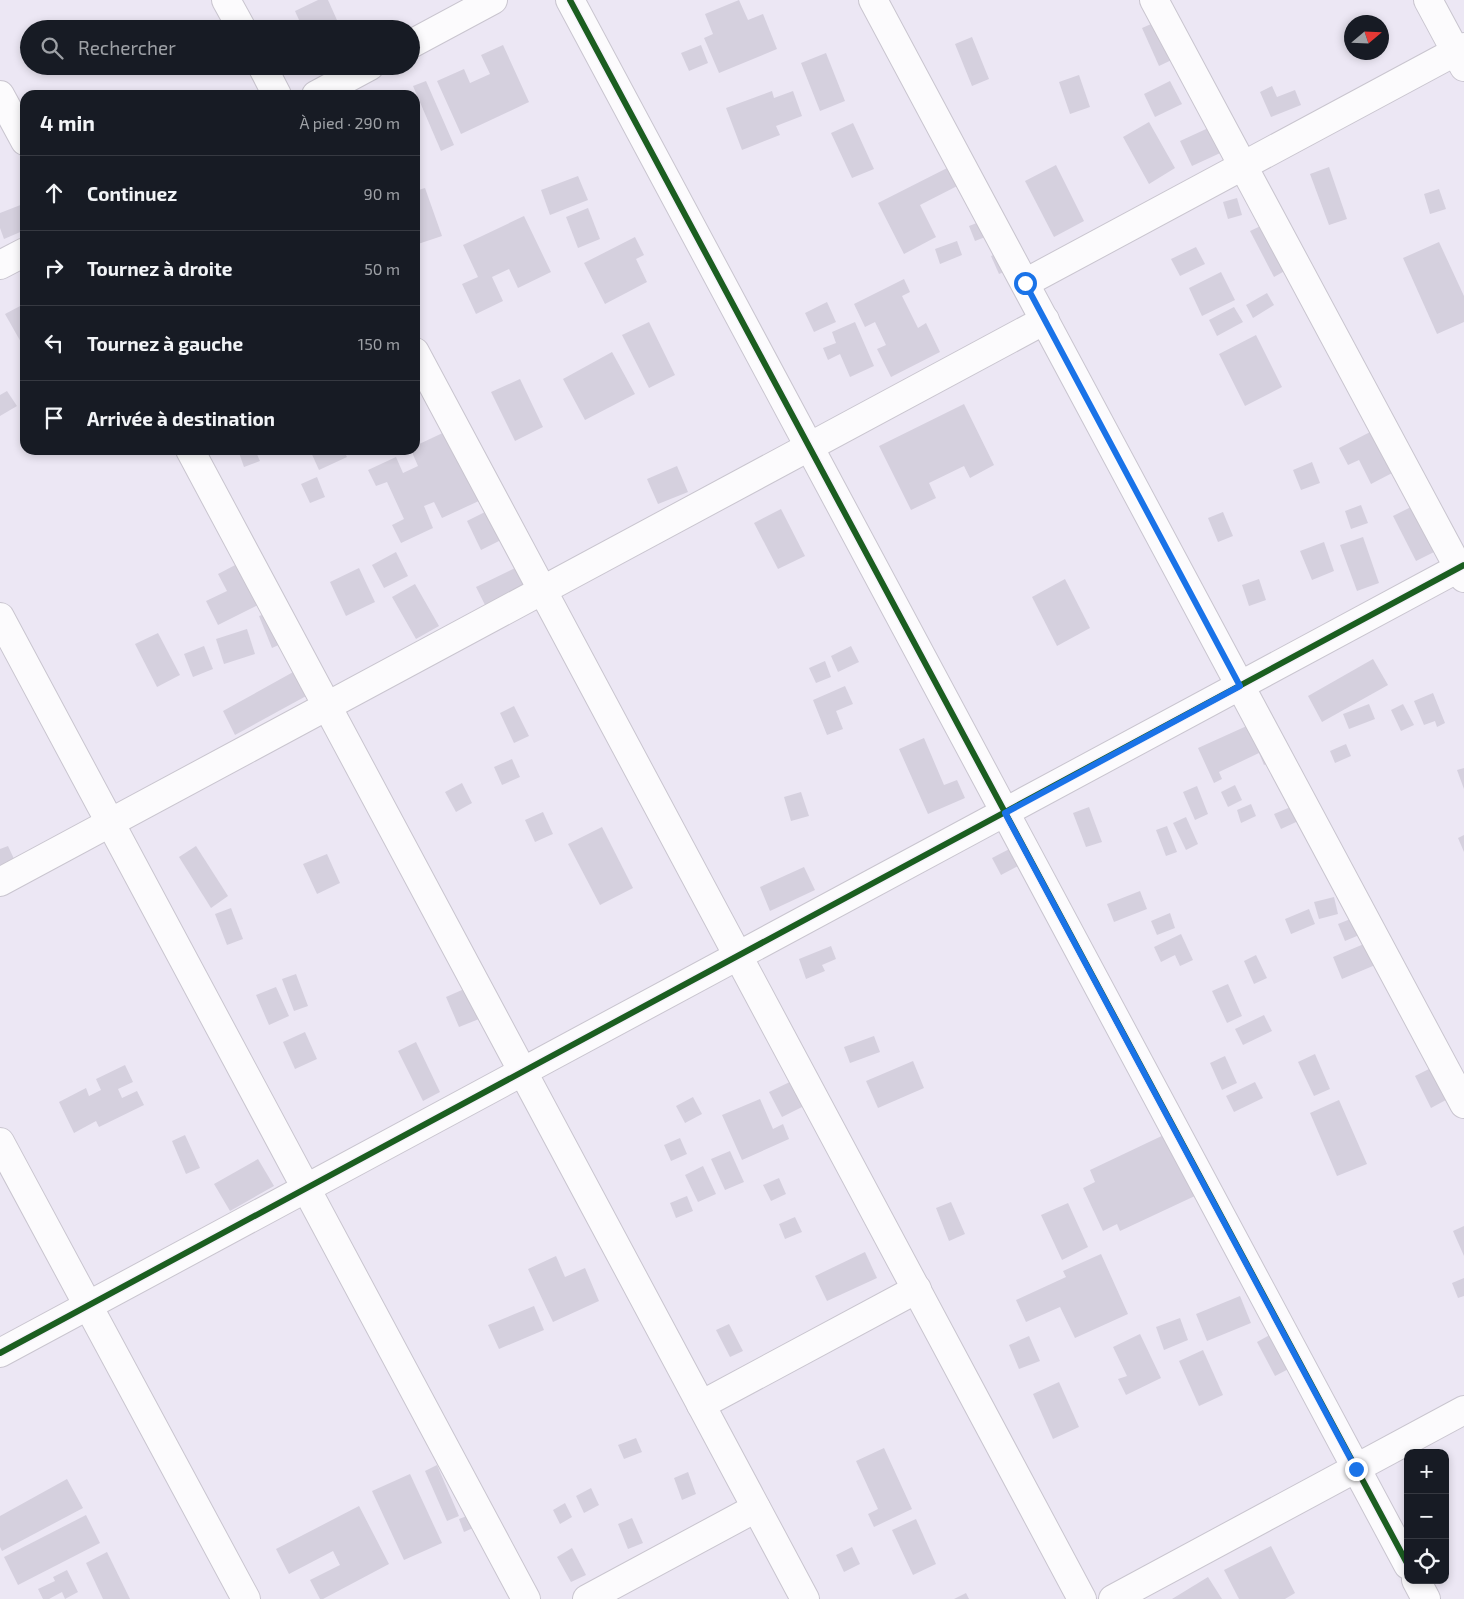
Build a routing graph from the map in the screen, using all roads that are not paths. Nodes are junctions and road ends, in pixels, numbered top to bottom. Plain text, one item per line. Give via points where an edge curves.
1 (226, 0) edge
2 (493, 0) edge
3 (570, 0) edge
4 (873, 0) edge
5 (1154, 0) edge
6 (1428, 0) edge
7 (237, 20) edge
8 (420, 39) edge
9 (1461, 56) edge
10 (267, 75) edge
11 (353, 75) edge
12 (274, 90) edge
13 (325, 90) edge
14 (0, 95) edge
15 (20, 132) edge
16 (1243, 166) junction
17 (20, 255) edge
18 (0, 265) edge
19 (1025, 283) junction
20 (1045, 320) junction
21 (420, 361) edge
22 (809, 447) junction
23 (193, 455) edge
24 (1462, 570) edge
25 (543, 590) junction
26 (0, 617) edge
27 (1240, 686) junction
28 (327, 706) junction
29 (1005, 813) junction
30 (110, 823) junction
31 (0, 882) edge
32 (738, 956) junction
33 (523, 1072) junction
34 (1464, 1104) edge
35 (0, 1142) edge
36 (306, 1189) junction
37 (917, 1290) junction
38 (88, 1306) junction
39 (0, 1353) edge
40 (702, 1406) junction
41 (1464, 1410) edge
42 (1356, 1469) junction
43 (756, 1508) junction
44 (1404, 1558) edge
45 (1418, 1584) edge
46 (246, 1599) edge
47 (526, 1599) edge
48 (587, 1599) edge
49 (805, 1599) edge
50 (1082, 1599) edge
51 (1113, 1599) edge
52 (1426, 1599) edge

1 - 7 street
2 - 8 street
3 - 22 street
4 - 19 street
5 - 16 street
6 - 9 street
9 - 16 street
10 - 12 street
11 - 13 street
14 - 15 street
16 - 19 street
16 - 24 street
17 - 18 street
19 - 20 street
20 - 22 street
20 - 27 street
21 - 25 street
22 - 25 street
22 - 29 street
23 - 28 street
24 - 27 street
25 - 28 street
25 - 32 street
26 - 30 street
27 - 29 street
27 - 34 street
28 - 30 street
28 - 33 street
29 - 32 street
29 - 42 street
30 - 31 street
30 - 36 street
32 - 33 street
32 - 37 street
33 - 36 street
33 - 40 street
35 - 38 street
36 - 38 street
36 - 47 street
37 - 40 street
37 - 50 street
38 - 39 street
38 - 46 street
40 - 43 street
41 - 42 street
42 - 44 street
42 - 51 street
43 - 48 street
43 - 49 street
45 - 52 street

